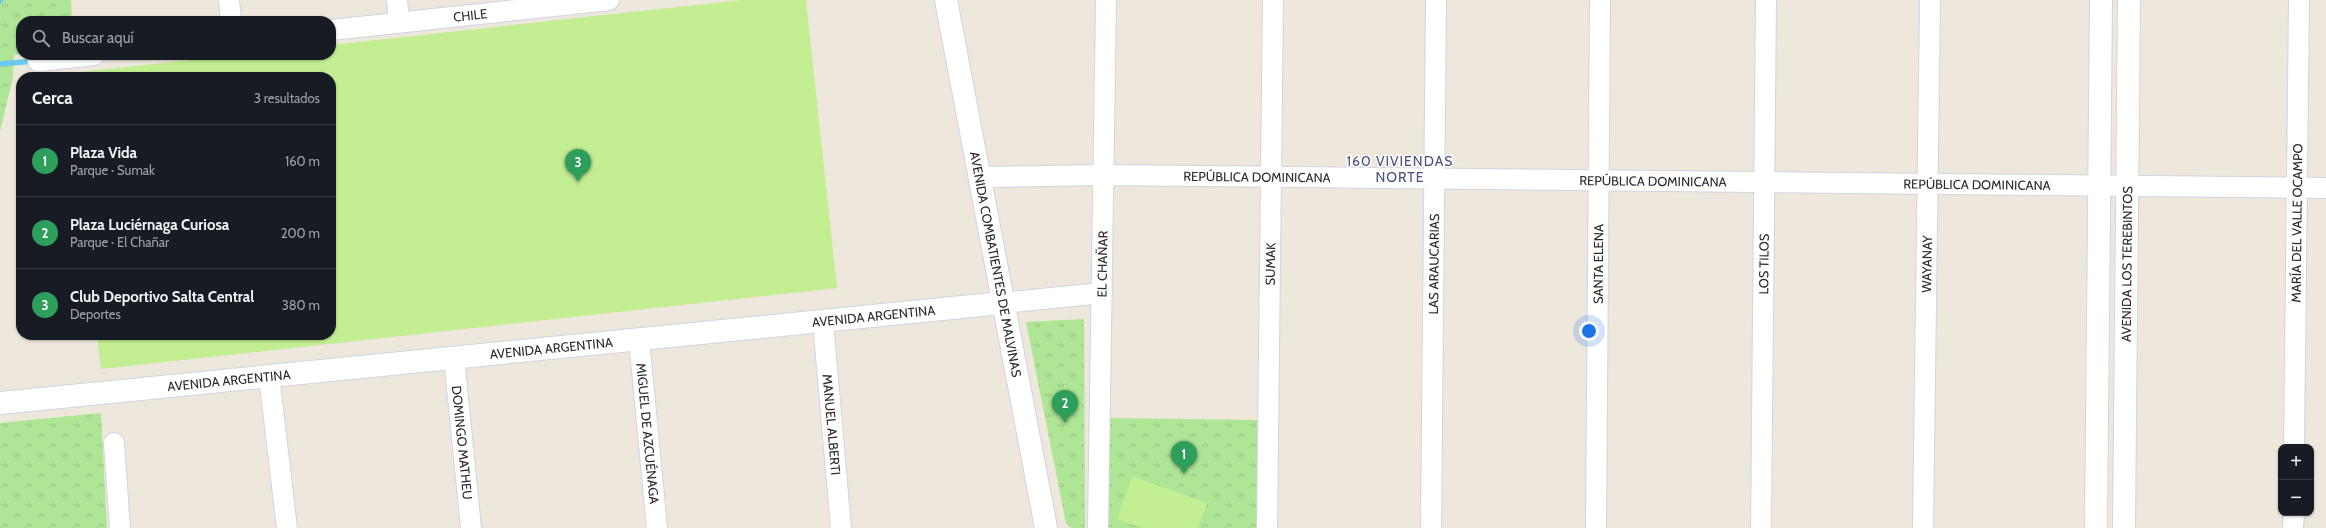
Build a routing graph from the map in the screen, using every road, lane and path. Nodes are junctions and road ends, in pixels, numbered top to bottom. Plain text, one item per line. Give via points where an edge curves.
1 (229, 0) edge
2 (397, 0) edge
3 (609, 0) edge
4 (946, 0) edge
5 (1106, 0) edge
6 (1273, 0) edge
7 (1436, 0) edge
8 (1600, 0) edge
9 (1766, 0) edge
10 (1930, 0) edge
11 (2101, 0) edge
12 (2129, 0) edge
13 (2299, 0) edge
14 (570, 2) edge
15 (231, 16) edge
16 (399, 22) junction
17 (336, 29) edge
18 (47, 60) edge
19 (38, 61) dead end
20 (1103, 175) junction
21 (980, 177) junction
22 (1271, 177) junction
23 (1435, 179) junction
24 (1599, 181) junction
25 (1764, 183) junction
26 (1926, 183) junction
27 (2100, 186) junction
28 (2127, 186) junction
29 (2297, 188) junction
30 (2326, 188) edge
31 (1102, 293) junction
32 (1002, 303) junction
33 (823, 322) junction
34 (638, 339) junction
35 (454, 358) junction
36 (268, 376) junction
37 (0, 403) edge
38 (114, 443) dead end
39 (2294, 444) edge
40 (2294, 516) edge
41 (120, 528) edge
42 (287, 528) edge
43 (471, 528) edge
44 (657, 528) edge
45 (841, 528) edge
46 (1046, 528) edge
47 (1098, 528) edge
48 (1267, 528) edge
49 (1431, 528) edge
50 (1596, 528) edge
51 (1761, 528) edge
52 (1923, 528) edge
53 (2096, 528) edge
54 (2124, 528) edge
55 (2294, 528) edge

1 - 15 street
2 - 16 street
3 - 14 street, CHILE
4 - 21 street, AVENIDA COMBATIENTES DE MALVINAS
5 - 20 street, EL CHAÑAR
6 - 22 street, SUMAK
7 - 23 street, LAS ARAUCARIAS
8 - 24 street, SANTA ELENA
9 - 25 street, LOS TILOS
10 - 26 street, WAYANAY
11 - 27 street, AVENIDA LOS TEREBINTOS
12 - 28 street, AVENIDA LOS TEREBINTOS
13 - 29 street, MARÍA DEL VALLE OCAMPO
14 - 16 street, CHILE
16 - 17 street, CHILE
18 - 19 street
20 - 21 street, REPÚBLICA DOMINICANA
20 - 22 street, REPÚBLICA DOMINICANA
20 - 31 street, EL CHAÑAR
21 - 32 street, AVENIDA COMBATIENTES DE MALVINAS
22 - 23 street, REPÚBLICA DOMINICANA
22 - 48 street, SUMAK
23 - 24 street, REPÚBLICA DOMINICANA
23 - 49 street, LAS ARAUCARIAS
24 - 25 street, REPÚBLICA DOMINICANA
24 - 50 street, SANTA ELENA
25 - 26 street, REPÚBLICA DOMINICANA
25 - 51 street, LOS TILOS
26 - 27 street, REPÚBLICA DOMINICANA
26 - 52 street, WAYANAY
27 - 28 street, REPÚBLICA DOMINICANA
27 - 53 street, AVENIDA LOS TEREBINTOS
28 - 29 street, REPÚBLICA DOMINICANA
28 - 54 street, AVENIDA LOS TEREBINTOS
29 - 30 street, REPÚBLICA DOMINICANA
29 - 39 street, MARÍA DEL VALLE OCAMPO
31 - 32 street, AVENIDA ARGENTINA
31 - 47 street, EL CHAÑAR
32 - 33 street, AVENIDA ARGENTINA
32 - 46 street, AVENIDA COMBATIENTES DE MALVINAS
33 - 34 street, AVENIDA ARGENTINA
33 - 45 street, MANUEL ALBERTI
34 - 35 street, AVENIDA ARGENTINA
34 - 44 street, MIGUEL DE AZCUÉNAGA
35 - 36 street, AVENIDA ARGENTINA
35 - 43 street, DOMINGO MATHEU
36 - 37 street, AVENIDA ARGENTINA
36 - 42 street
38 - 41 street
40 - 55 street

